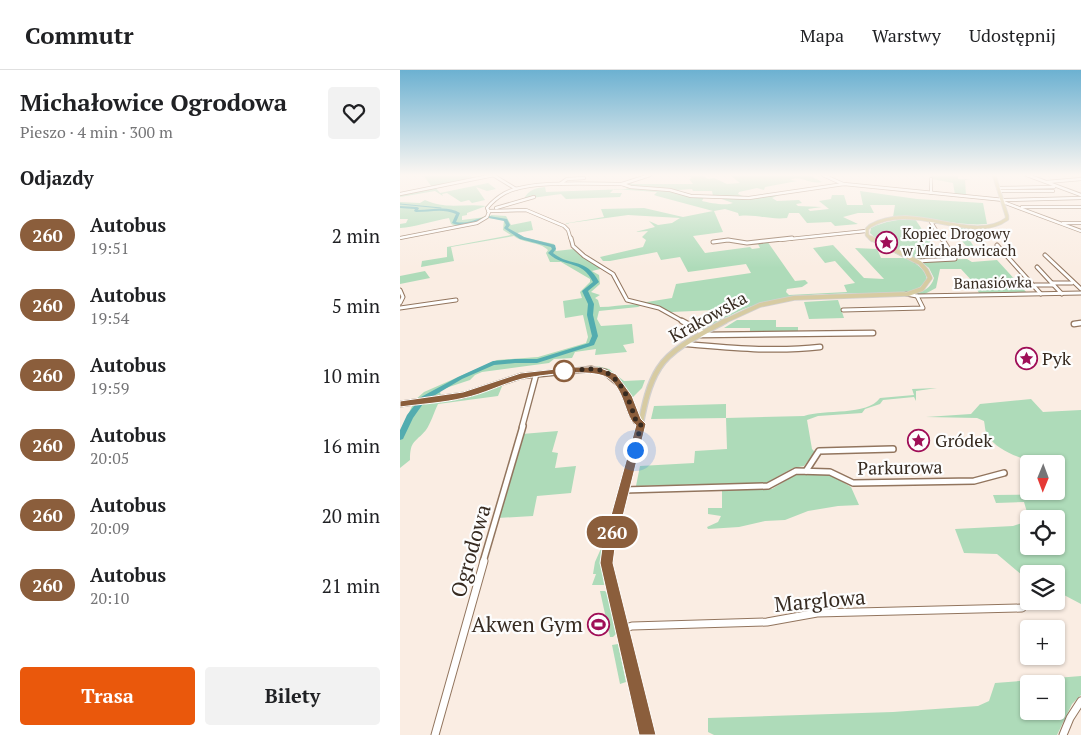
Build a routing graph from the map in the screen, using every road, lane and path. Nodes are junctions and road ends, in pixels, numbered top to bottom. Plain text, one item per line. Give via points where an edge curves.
1 (489, 206) edge
2 (505, 206) edge
3 (1003, 206) edge
4 (1018, 207) joint
5 (1081, 207) edge
6 (495, 209) junction
7 (488, 211) junction
8 (948, 223) junction
9 (1059, 223) junction
10 (1081, 223) edge
11 (866, 230) junction
12 (1081, 232) edge
13 (400, 238) edge
14 (713, 242) dead end
15 (997, 246) dead end
16 (1045, 255) dead end
17 (916, 261) junction
18 (1037, 267) dead end
19 (1072, 283) dead end
20 (1053, 284) junction
21 (1035, 285) dead end
22 (1081, 289) edge
23 (400, 290) edge
24 (906, 294) junction
25 (1041, 294) junction
26 (1062, 294) junction
27 (1080, 294) edge
28 (917, 296) junction
29 (456, 300) dead end
30 (400, 303) edge
31 (400, 308) edge
32 (844, 310) dead end
33 (1081, 323) edge
34 (1074, 324) dead end
35 (702, 334) junction
36 (873, 334) dead end
37 (686, 344) junction
38 (820, 347) dead end
39 (536, 375) junction
40 (400, 404) edge
41 (641, 424) junction
42 (893, 449) dead end
43 (806, 471) junction
44 (1004, 473) dead end
45 (624, 490) junction
46 (1020, 608) edge
47 (621, 629) junction
48 (1081, 701) edge
49 (435, 735) edge
50 (647, 735) edge
51 (1063, 735) edge

1 - 7 street
2 - 6 street
3 - 8 main road via 1007,218 998,225 976,227
4 - 5 street
4 - 9 street
6 - 7 street
6 - 35 street via 526,210 564,226 574,246 584,256 613,274 627,300 659,308
7 - 13 street via 484,220 471,225
8 - 11 main road via 899,217 876,223
8 - 17 street via 931,222 955,259
9 - 10 street
9 - 12 street
11 - 14 street via 747,243
11 - 17 main road, Krakowska via 873,241
15 - 25 street
16 - 22 street
17 - 24 main road, Krakowska via 928,270 930,281 923,288
18 - 20 street
19 - 20 street
20 - 21 street
20 - 26 street
23 - 30 street via 403,297
24 - 28 street, Banasiówka
24 - 35 main road, Krakowska via 781,300 740,313
25 - 26 street, Banasiówka
25 - 28 street, Banasiówka
26 - 27 street, Banasiówka
28 - 32 street via 923,308
29 - 31 street
33 - 34 street
35 - 36 street
35 - 37 main road, Krakowska
37 - 38 street via 790,350
37 - 41 main road, Krakowska via 657,372
39 - 40 street via 464,395
39 - 41 street via 591,369 605,372 625,392 636,421
39 - 49 street, Ogrodowa
41 - 45 main road, Krakowska
42 - 43 street via 819,451
43 - 44 street, Parkurowa via 833,472 853,483 974,481
43 - 45 street, Parkurowa via 793,471 768,486
45 - 47 main road, Krakowska via 607,563
46 - 47 street, Marglowa via 817,613 772,622
47 - 50 main road, Krakowska
48 - 51 street

